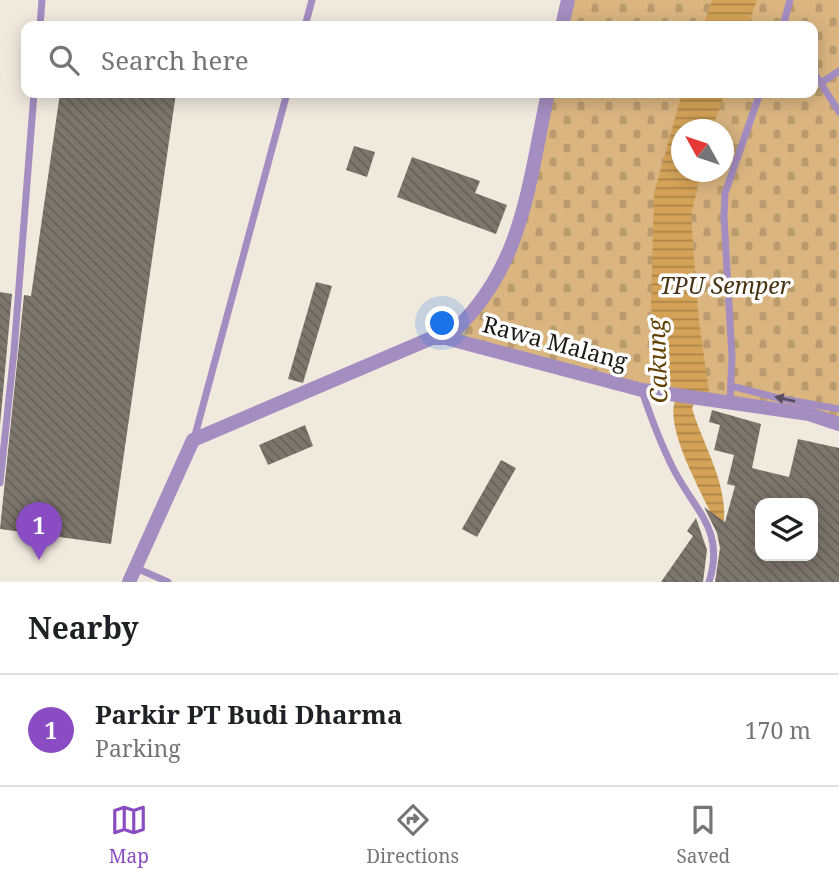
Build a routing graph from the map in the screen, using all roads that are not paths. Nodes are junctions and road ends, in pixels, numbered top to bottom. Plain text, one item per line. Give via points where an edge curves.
1 (42, 0) edge
2 (312, 0) edge
3 (568, 0) edge
4 (790, 0) edge
5 (40, 21) edge
6 (306, 21) edge
7 (563, 21) edge
8 (785, 21) edge
9 (839, 71) edge
10 (818, 78) edge
11 (821, 83) junction
12 (34, 98) edge
13 (286, 98) edge
14 (547, 98) edge
15 (758, 98) edge
16 (839, 112) edge
17 (446, 338) junction
18 (731, 386) junction
19 (647, 391) junction
20 (730, 402) junction
21 (839, 409) edge
22 (839, 424) edge
23 (194, 440) junction
24 (0, 483) edge
25 (135, 568) junction
26 (129, 582) edge
27 (168, 582) edge
28 (709, 582) edge

1 - 5 lane
2 - 6 lane
3 - 7 street
4 - 8 lane
9 - 11 lane
10 - 11 lane
11 - 16 lane
12 - 24 lane
13 - 23 lane
14 - 17 street via 518,231 499,278
15 - 18 lane via 725,194
17 - 19 street, Rawa Malang
17 - 23 street, Rawa Malang via 424,341
18 - 20 lane
21 -> 18 lane
19 - 20 street, Rawa Malang
19 - 28 lane via 651,418 675,472 710,531 716,561
20 - 22 street, Rawa Malang via 809,414
23 - 25 street
25 - 26 street
25 - 27 lane

